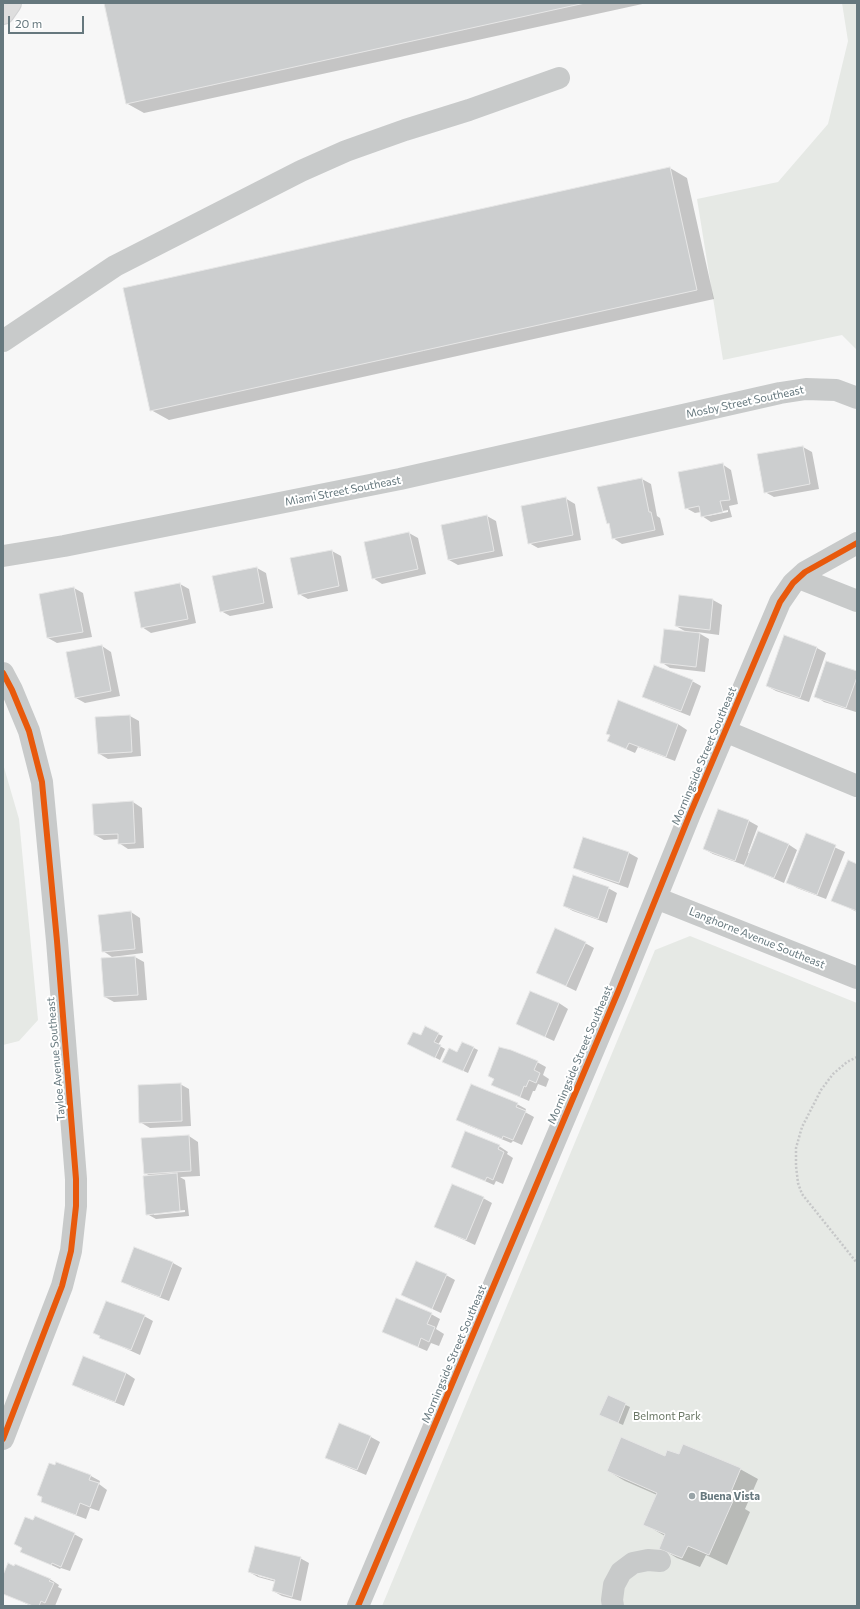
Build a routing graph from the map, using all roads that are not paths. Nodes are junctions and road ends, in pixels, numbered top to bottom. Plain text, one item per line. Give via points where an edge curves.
1 (10, 3) edge
2 (3, 13) edge
3 (559, 78) dead end
4 (3, 341) edge
5 (857, 398) edge
6 (680, 416) joint
7 (857, 544) edge
8 (3, 556) edge
9 (799, 578) junction
10 (857, 601) edge
11 (3, 672) edge
12 (725, 731) junction
13 (857, 786) edge
14 (656, 898) junction
15 (857, 978) edge
16 (5, 1425) edge
17 (660, 1561) dead end
18 (358, 1606) edge
19 (613, 1606) edge

1 - 2 main road
3 - 4 street via 397,133 300,171 115,266
5 - 6 street, Mosby Street Southeast via 836,390 806,389
6 - 8 street, Miami Street Southeast via 400,479
7 - 9 street, Morningside Street Southeast via 805,572
9 - 10 street
9 - 12 street, Morningside Street Southeast via 780,602
11 - 16 street, Tayloe Avenue Southeast via 29,731 42,782 76,1179 71,1251 62,1286
12 - 13 street
12 - 14 street, Morningside Street Southeast
14 - 15 street, Langhorne Avenue Southeast
14 - 18 street, Morningside Street Southeast
17 - 19 street via 633,1563 621,1572 614,1585

